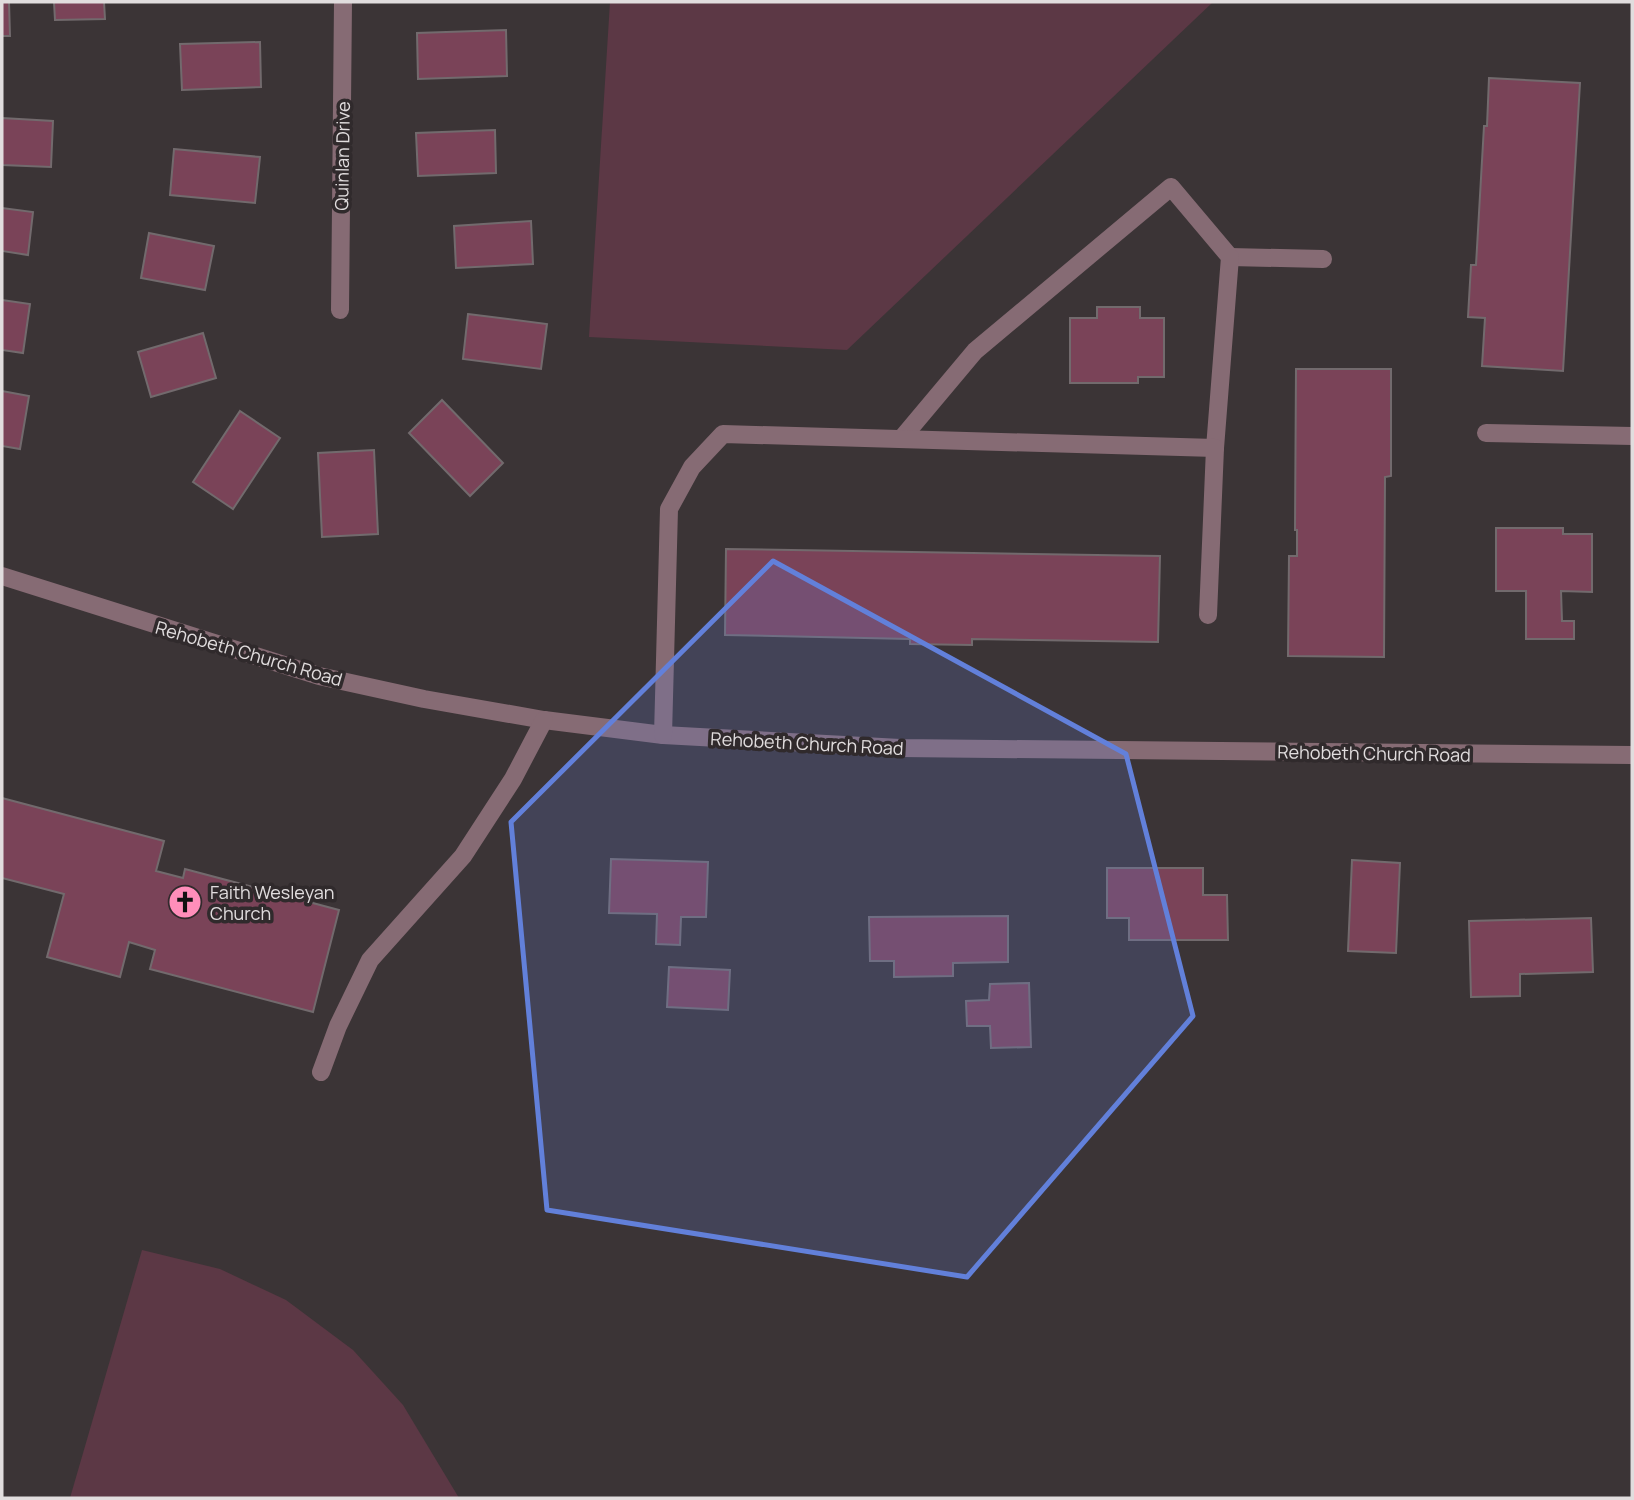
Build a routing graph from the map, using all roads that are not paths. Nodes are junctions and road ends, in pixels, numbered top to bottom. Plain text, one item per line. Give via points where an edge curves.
1 (344, 2) edge
2 (1230, 257) junction
3 (1323, 259) dead end
4 (340, 310) dead end
5 (1486, 433) dead end
6 (1632, 436) edge
7 (902, 438) junction
8 (1214, 448) junction
9 (2, 576) edge
10 (1208, 615) dead end
11 (544, 720) junction
12 (663, 735) junction
13 (1632, 755) edge
14 (321, 1072) dead end

1 - 4 street, Quinlan Drive
2 - 3 street
2 - 7 street via 1171,187 975,351
2 - 8 street
5 - 6 street
7 - 8 street
7 - 12 street via 723,434 692,467 669,509
8 - 10 street
9 - 11 street, Rehobeth Church Road via 319,676
11 - 12 street, Rehobeth Church Road
11 - 14 street via 513,779 463,856 370,960
12 - 13 street, Rehobeth Church Road via 900,748

